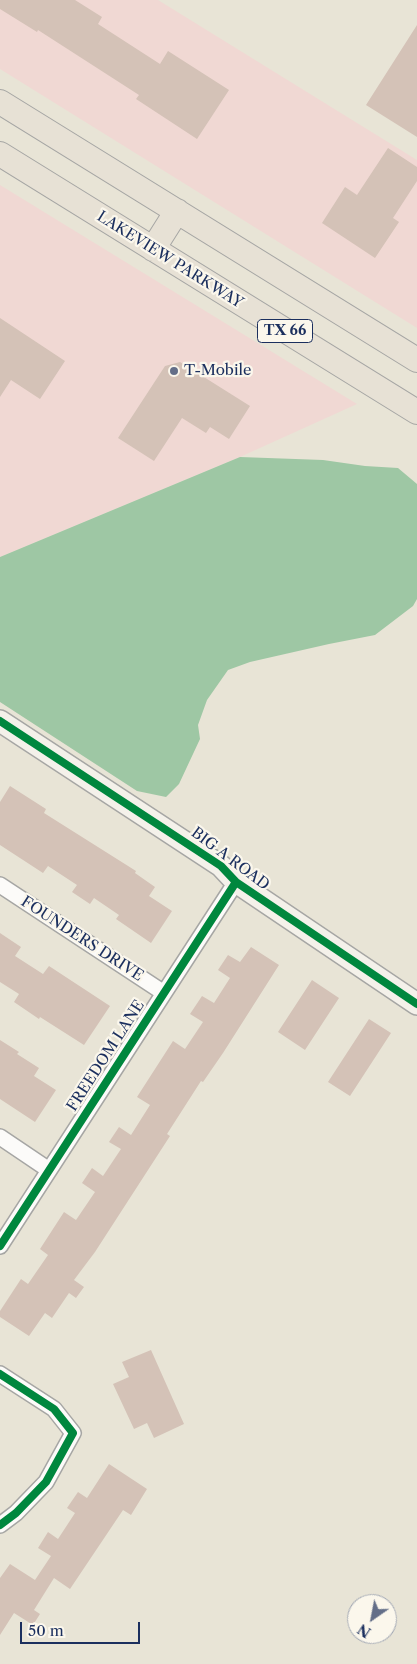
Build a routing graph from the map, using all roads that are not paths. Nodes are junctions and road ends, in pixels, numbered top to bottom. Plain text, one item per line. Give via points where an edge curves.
1 (0, 102) edge
2 (0, 154) edge
3 (176, 211) junction
4 (153, 249) junction
5 (417, 360) edge
6 (417, 412) edge
7 (0, 720) edge
8 (236, 882) junction
9 (0, 885) edge
10 (164, 993) junction
11 (417, 1004) edge
12 (0, 1137) edge
13 (49, 1170) junction
14 (0, 1246) edge
15 (0, 1374) edge
16 (0, 1525) edge

1 - 3 main road, TX 66
2 - 4 main road, LAKEVIEW PARKWAY / TX 66
3 - 4 main road
3 - 5 main road, TX 66
4 - 6 main road, LAKEVIEW PARKWAY / TX 66
7 - 8 street, BIG A ROAD via 221,866
8 - 10 street, FREEDOM LANE
8 - 11 street, BIG A ROAD
9 - 10 street, FOUNDERS DRIVE
10 - 13 street, FREEDOM LANE
12 - 13 street
13 - 14 street, FREEDOM LANE
15 - 16 street via 54,1409 74,1433 46,1482

